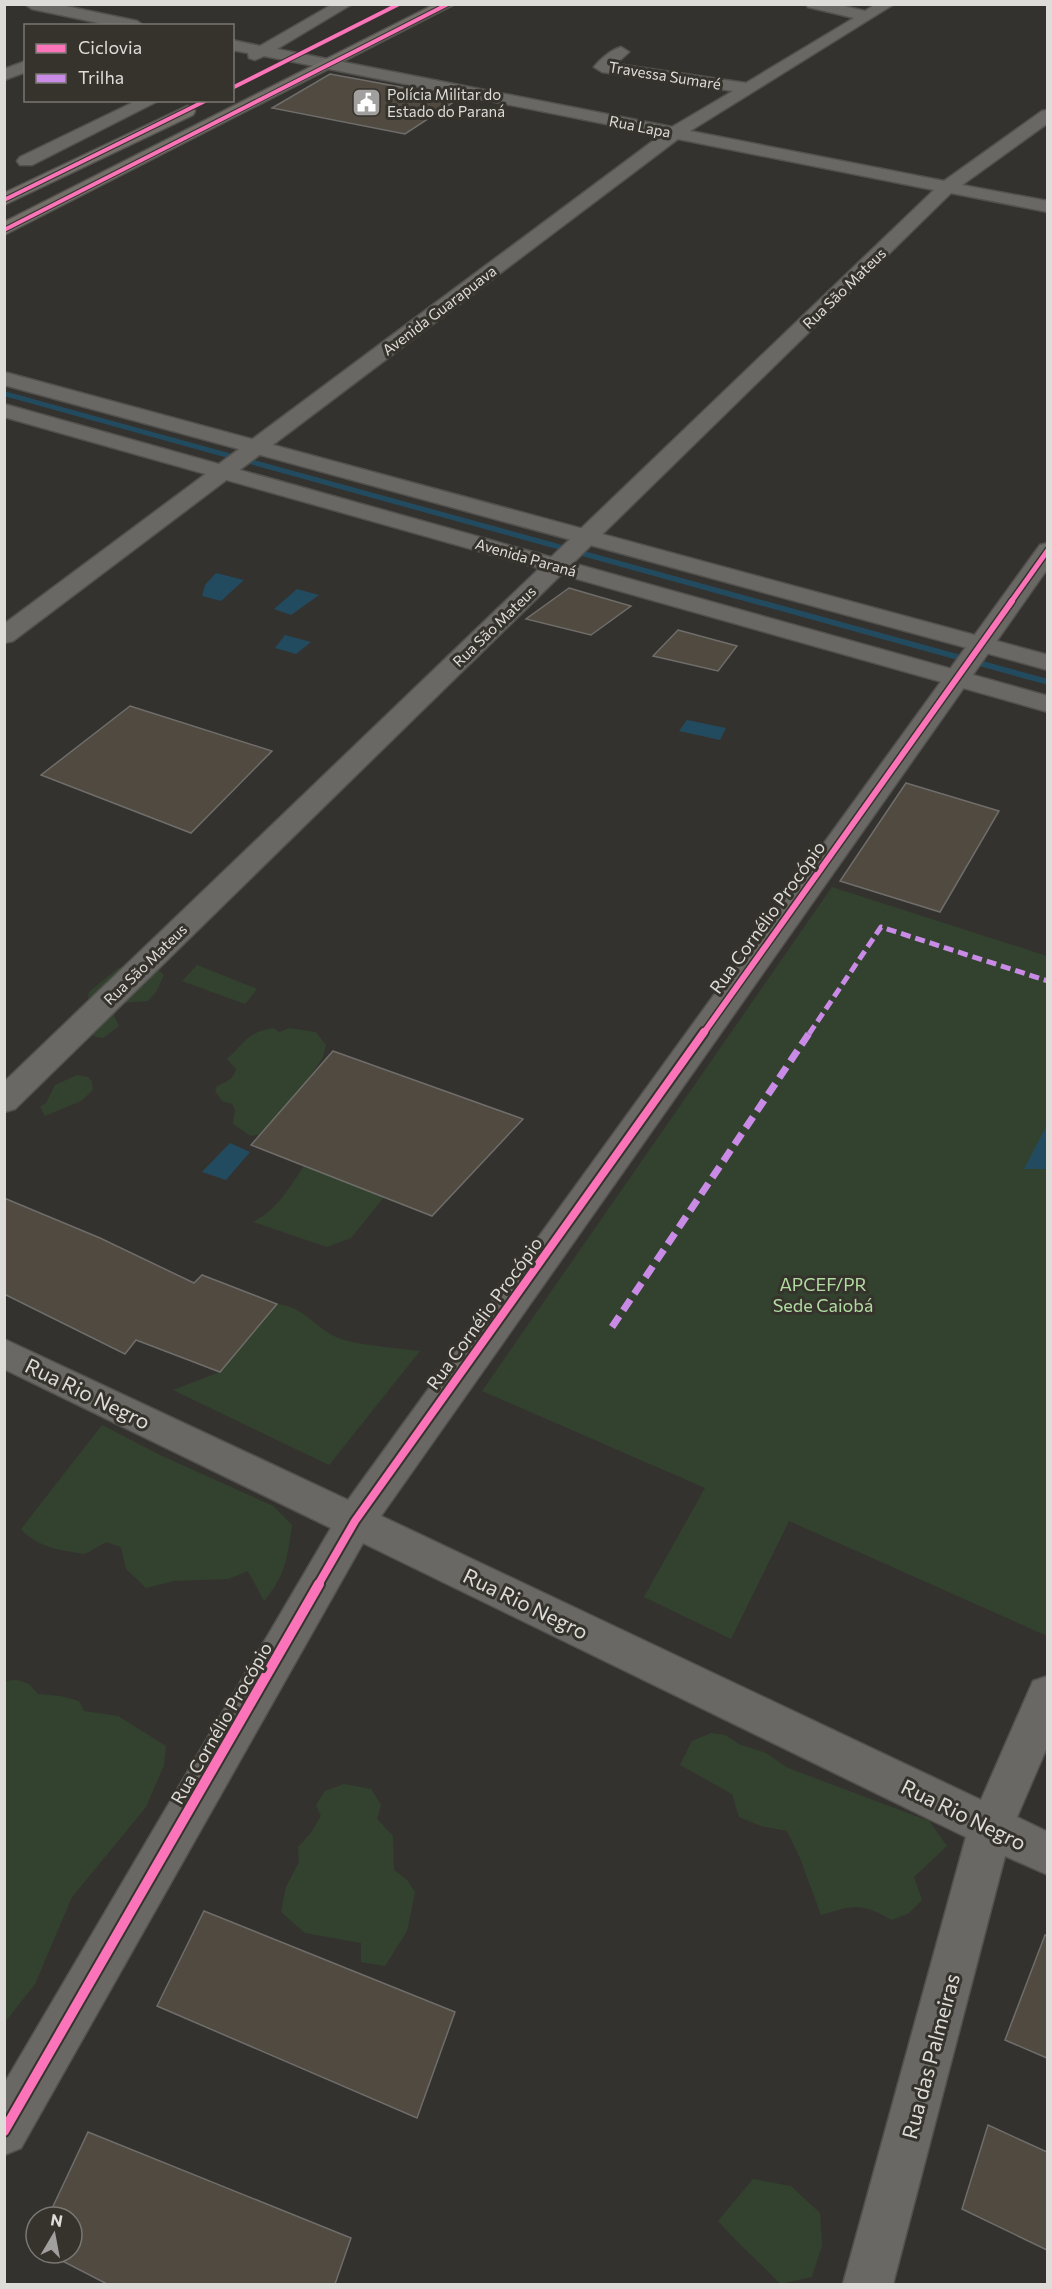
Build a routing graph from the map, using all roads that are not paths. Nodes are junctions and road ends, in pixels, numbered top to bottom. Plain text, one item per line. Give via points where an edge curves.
1 (32, 4) edge
2 (345, 4) edge
3 (399, 4) edge
4 (448, 4) edge
5 (813, 4) edge
6 (887, 4) edge
7 (868, 16) junction
8 (116, 24) edge
9 (234, 45) edge
10 (263, 51) junction
11 (621, 52) dead end
12 (295, 57) junction
13 (243, 61) dead end
14 (330, 64) junction
15 (24, 67) edge
16 (4, 75) edge
17 (234, 87) edge
18 (749, 88) junction
19 (148, 102) edge
20 (203, 102) edge
21 (1047, 115) edge
22 (675, 133) junction
23 (4, 156) edge
24 (26, 161) junction
25 (68, 170) junction
26 (948, 187) junction
27 (4, 200) edge
28 (1047, 207) edge
29 (4, 230) edge
30 (4, 378) edge
31 (4, 410) edge
32 (254, 449) junction
33 (227, 470) junction
34 (1047, 550) edge
35 (572, 551) junction
36 (4, 636) edge
37 (968, 661) junction
38 (1047, 663) edge
39 (1047, 704) edge
40 (4, 1101) edge
41 (4, 1353) edge
42 (355, 1521) junction
43 (1047, 1694) edge
44 (991, 1827) junction
45 (1047, 1854) edge
46 (4, 2131) edge
47 (868, 2284) edge

1 - 8 street
2 - 10 street
3 - 12 main road
4 - 14 main road
5 - 7 street
6 - 7 street, Avenida Guarapuava
7 - 18 street, Avenida Guarapuava
9 - 10 street, Rua Lapa
10 - 12 street, Rua Lapa
10 - 13 street
11 - 18 street, Travessa Sumaré via 602,67
12 - 14 street, Rua Lapa
12 - 17 main road
14 - 22 street, Rua Lapa
14 - 29 main road
15 - 16 street
18 - 22 street, Avenida Guarapuava
19 - 24 street
20 - 25 main road
21 - 26 street, Rua São Mateus
22 - 26 street, Rua Lapa
22 - 32 street, Avenida Guarapuava
23 - 24 street
24 - 25 street
25 - 27 main road
26 - 28 street, Rua Lapa
26 - 35 street, Rua São Mateus
30 - 32 street, Avenida Paraná
31 - 33 street, Avenida Paraná
32 - 33 street, Avenida Guarapuava
32 - 35 street, Avenida Paraná
33 - 35 street, Avenida Paraná
33 - 36 street, Avenida Guarapuava
34 - 37 street, Rua Cornélio Procópio
35 - 37 street, Avenida Paraná
35 - 37 street, Avenida Paraná
35 - 40 street, Rua São Mateus
37 - 38 street, Avenida Paraná
37 - 39 street, Avenida Paraná
37 - 42 street, Rua Cornélio Procópio
41 - 42 street, Rua Rio Negro
42 - 44 street, Rua Rio Negro
42 - 46 street, Rua Cornélio Procópio
43 - 44 street, Rua das Palmeiras
44 - 45 street, Rua Rio Negro
44 - 47 street, Rua das Palmeiras

